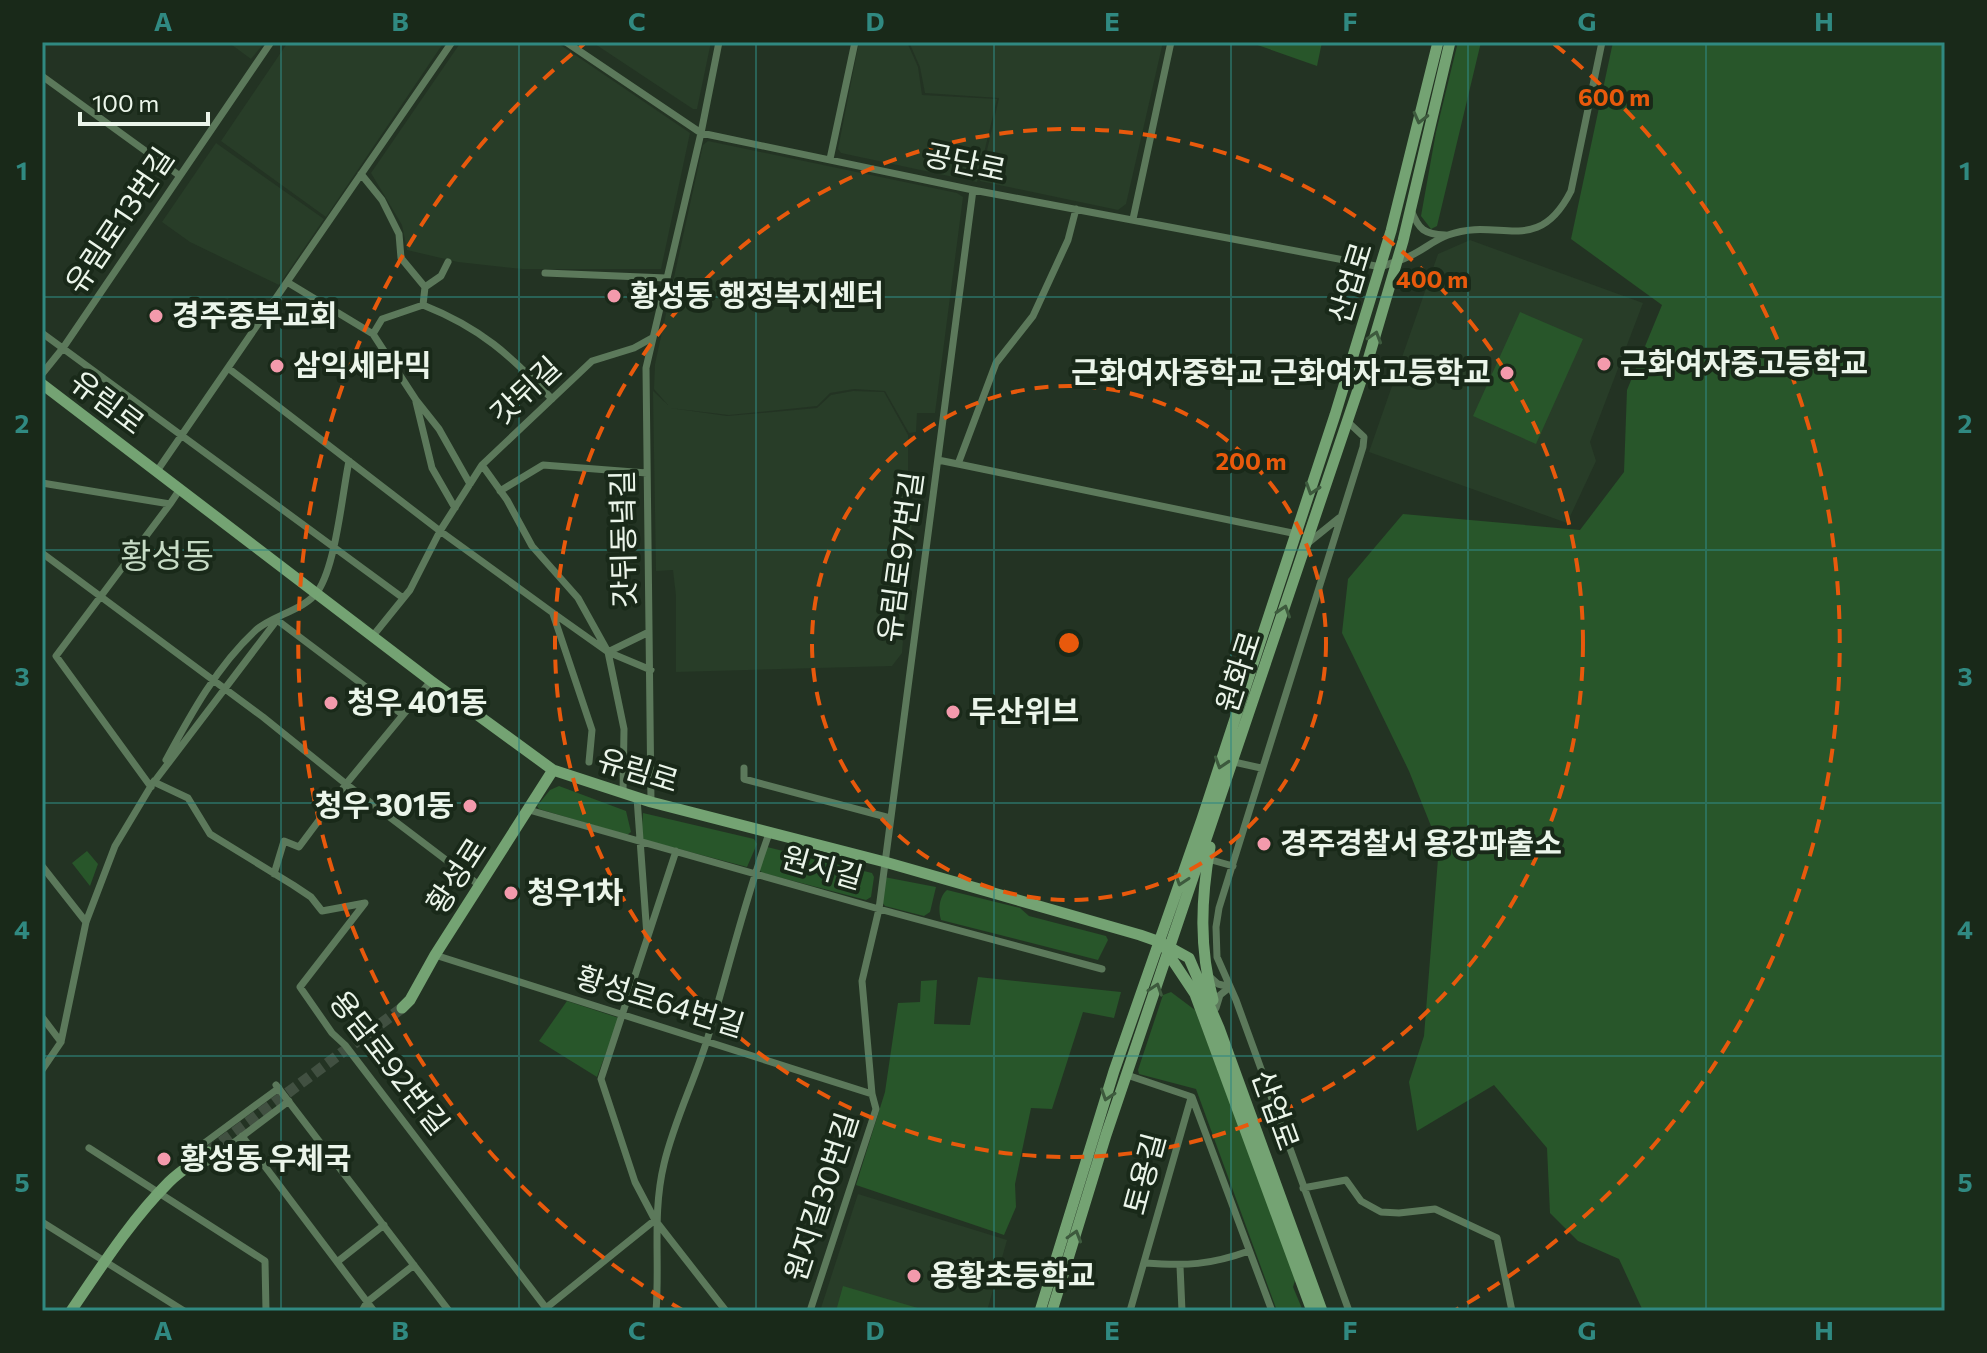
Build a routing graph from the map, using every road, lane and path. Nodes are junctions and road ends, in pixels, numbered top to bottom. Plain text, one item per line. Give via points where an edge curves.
1 (271, 42) edge
2 (452, 42) edge
3 (566, 42) edge
4 (719, 42) edge
5 (855, 42) edge
6 (1171, 42) edge
7 (1438, 42) edge
8 (1450, 42) edge
9 (1602, 42) edge
10 (42, 76) edge
11 (701, 133) junction
12 (830, 159) junction
13 (361, 174) junction
14 (180, 176) junction
15 (973, 190) junction
16 (1076, 209) junction
17 (1410, 210) junction
18 (1133, 219) junction
19 (1447, 235) junction
20 (1398, 261) junction
21 (448, 262) dead end
22 (1381, 267) junction
23 (545, 273) dead end
24 (666, 278) junction
25 (287, 282) junction
26 (425, 287) junction
27 (423, 305) junction
28 (42, 333) edge
29 (373, 334) junction
30 (652, 338) junction
31 (63, 348) junction
32 (228, 368) junction
33 (42, 374) edge
34 (42, 384) edge
35 (552, 399) junction
36 (416, 400) junction
37 (1348, 422) junction
38 (182, 434) junction
39 (938, 460) junction
40 (349, 461) junction
41 (958, 464) junction
42 (482, 465) junction
43 (157, 471) junction
44 (647, 473) junction
45 (42, 483) edge
46 (470, 484) junction
47 (180, 489) junction
48 (500, 491) junction
49 (170, 504) junction
50 (455, 508) junction
51 (1341, 516) junction
52 (440, 531) junction
53 (1297, 534) junction
54 (1306, 544) junction
55 (332, 547) junction
56 (42, 553) edge
57 (317, 593) junction
58 (100, 596) junction
59 (403, 598) junction
60 (553, 613) junction
61 (277, 620) junction
62 (649, 632) junction
63 (372, 637) junction
64 (608, 652) junction
65 (651, 670) junction
66 (212, 679) junction
67 (431, 681) junction
68 (226, 689) junction
69 (403, 715) junction
70 (589, 762) dead end
71 (1234, 762) junction
72 (744, 768) dead end
73 (1261, 768) junction
74 (553, 770) junction
75 (152, 784) junction
76 (346, 784) junction
77 (623, 793) junction
78 (1222, 796) junction
79 (637, 798) junction
80 (651, 802) junction
81 (529, 810) junction
82 (890, 818) junction
83 (770, 831) junction
84 (640, 841) junction
85 (676, 851) junction
86 (1208, 859) junction
87 (885, 862) junction
88 (1233, 866) junction
89 (43, 868) edge
90 (274, 874) junction
91 (754, 874) junction
92 (479, 885) junction
93 (879, 909) junction
94 (86, 922) junction
95 (648, 942) junction
96 (1166, 947) junction
97 (435, 955) junction
98 (1102, 969) dead end
99 (1207, 972) junction
100 (1230, 987) junction
101 (402, 1008) tunnel mouth
102 (1216, 1008) junction
103 (624, 1016) junction
104 (42, 1017) edge
105 (1219, 1028) junction
106 (707, 1040) junction
107 (61, 1042) junction
108 (42, 1070) edge
109 (1127, 1075) junction
110 (872, 1094) junction
111 (1191, 1097) junction
112 (289, 1101) junction
113 (242, 1136) junction
114 (89, 1148) dead end
115 (208, 1152) tunnel mouth
116 (190, 1166) junction
117 (1303, 1188) junction
118 (158, 1194) junction
119 (655, 1220) junction
120 (42, 1222) edge
121 (384, 1225) junction
122 (1249, 1251) junction
123 (337, 1262) junction
124 (104, 1263) junction
125 (1145, 1263) junction
126 (414, 1265) junction
127 (1180, 1266) junction
128 (367, 1302) junction
129 (71, 1311) edge
130 (184, 1311) edge
131 (266, 1311) edge
132 (362, 1311) edge
133 (374, 1311) edge
134 (449, 1311) edge
135 (656, 1311) edge
136 (726, 1311) edge
137 (810, 1311) edge
138 (1040, 1311) edge
139 (1052, 1311) edge
140 (1130, 1311) edge
141 (1182, 1311) edge
142 (1272, 1311) edge
143 (1312, 1311) edge
144 (1322, 1311) edge
145 (1349, 1311) edge
146 (1512, 1311) edge

1 - 14 street, 유림로13번길
2 - 13 street
3 - 11 street, 공단로
4 - 11 street, 갓뒤동녘길
5 - 12 street
6 - 18 street
7 -> 22 street, 산업로
8 - 17 street, 원화로
9 - 19 street via 1563,208 1532,229
10 - 14 street
11 - 12 street, 공단로
11 - 24 street, 갓뒤동녘길
12 - 15 street, 공단로
13 - 25 street
13 - 26 street via 399,234 401,258
14 - 31 street, 유림로13번길
15 - 16 street, 공단로
15 - 39 street
16 - 18 street, 공단로
16 - 41 street, 유림로97번길 via 1068,240 1033,316 996,363
17 - 19 street via 1426,234
17 - 20 street, 원화로
18 - 22 street, 공단로
19 - 20 street
20 - 22 street
37 -> 20 street, 원화로
21 - 26 street via 441,276
22 -> 53 street, 산업로
23 - 24 street
24 - 30 street, 갓뒤동녘길
25 - 29 street
25 - 32 street
26 - 27 street
27 - 29 street via 382,319
27 - 35 street via 455,318 509,354
28 - 31 street
29 - 36 street
30 - 35 street, 갓뒤길 via 592,361
30 - 44 street, 갓뒤동녘길 via 646,368
31 - 33 street, 유림로13번길
31 - 38 street
32 - 38 street
32 - 40 street
34 - 43 street, 유림로
35 - 42 street, 갓뒤길
36 - 46 street
36 - 50 street via 432,468
37 - 51 street via 1364,437
37 - 54 street, 원화로
38 - 43 street
38 - 55 street
39 - 41 street, 유림로97번길
39 - 82 street, 유림로97번길
40 - 52 street
40 - 55 street
41 - 53 street
42 - 46 street, 갓뒤길
42 - 48 street
43 - 47 street, 유림로
44 - 48 street via 543,465
44 - 62 street, 갓뒤동녘길
45 - 49 street
46 - 50 street, 갓뒤길
47 - 49 street
47 - 57 street, 유림로
48 - 64 street via 532,546 578,598
49 - 58 street, 용담로92번길
50 - 52 street, 갓뒤길
51 - 54 street
51 - 73 street
52 - 59 street, 갓뒤길
52 - 60 street
53 -> 96 street, 산업로
71 -> 54 street, 원화로
55 - 57 street
55 - 59 street
56 - 58 street
57 - 61 street
57 - 63 street, 유림로
58 - 66 street
58 - 75 street, 용담로92번길 via 56,656
59 - 63 street, 갓뒤길
60 - 64 street
60 - 70 street via 592,730
61 - 66 street via 258,628
61 - 68 street
61 - 69 street
62 - 64 street
62 - 65 street, 갓뒤동녘길
63 - 67 street, 유림로
64 - 65 street
64 - 77 street via 624,729
65 - 80 street, 갓뒤동녘길
66 - 68 street
66 - 75 street
67 - 69 street
67 - 74 street, 유림로
68 - 75 street
68 - 76 street
69 - 76 street
71 - 73 street
71 - 78 street, 원화로
72 - 82 street via 744,779
73 - 88 street
74 - 77 street, 유림로
74 - 81 street, 황성로
75 - 90 street, 용담로92번길 via 188,798 210,834
75 - 94 street via 115,846
76 - 90 street via 299,847 284,841
76 - 92 street
77 - 79 street, 유림로
78 - 86 street
78 - 96 street, 원화로
79 - 80 street, 유림로
79 - 84 street
80 - 83 street, 유림로
81 - 84 street, 원지길
81 - 92 street, 황성로
82 - 87 street, 유림로97번길
83 - 87 street, 유림로
83 - 91 street
84 - 85 street, 원지길
84 - 95 street
85 - 91 street, 원지길
85 - 95 street
86 - 88 street
86 - 99 street via 1202,915
87 - 93 street, 원지길30번길
87 - 96 street, 유림로
88 - 100 street via 1216,927 1217,957
89 - 94 street
90 - 119 street, 용담로92번길 via 311,897 322,911 365,903 300,987 546,1308
91 - 93 street, 원지길
91 - 106 street
92 - 97 street, 황성로
93 - 98 street, 원지길
93 - 110 street, 원지길30번길 via 862,981
94 - 107 street
95 - 103 street
96 - 105 street, 산업로 via 1189,958
109 -> 96 street, 원화로
96 -> 138 street, 원화로 via 1114,1071
96 - 143 street, 산업로 via 1195,994
97 - 101 street, 황성로
97 - 103 street, 황성로64번길
99 - 100 street via 1211,980
99 - 102 street
100 - 102 street
100 - 117 street
102 - 105 street
103 - 106 street, 황성로64번길
103 - 119 street via 601,1079 635,1182
104 - 107 street
105 - 144 street, 산업로
106 - 110 street, 황성로64번길
106 - 119 street via 664,1164
107 - 108 street
109 - 111 street
139 -> 109 street, 원화로
110 - 137 street, 원지길30번길 via 876,1109
111 - 122 street
111 - 125 street, 토용길
112 - 113 street
112 - 116 street via 278,1086 199,1147
112 - 121 street
113 - 116 street via 208,1162
113 - 123 street
114 - 118 street
115 - 116 street
116 - 118 street
117 - 145 street
117 - 146 street via 1346,1180 1361,1201 1381,1212 1435,1209 1497,1238
118 - 124 street
118 - 131 street via 265,1261
119 - 135 street
119 - 136 street
120 - 124 street
121 - 123 street
121 - 126 street
122 - 127 street via 1216,1263
122 - 142 street
123 - 128 street
124 - 129 street
124 - 130 street
125 - 127 street
125 - 140 street, 토용길
126 - 128 street
126 - 134 street
127 - 141 street
128 - 132 street
128 - 133 street

